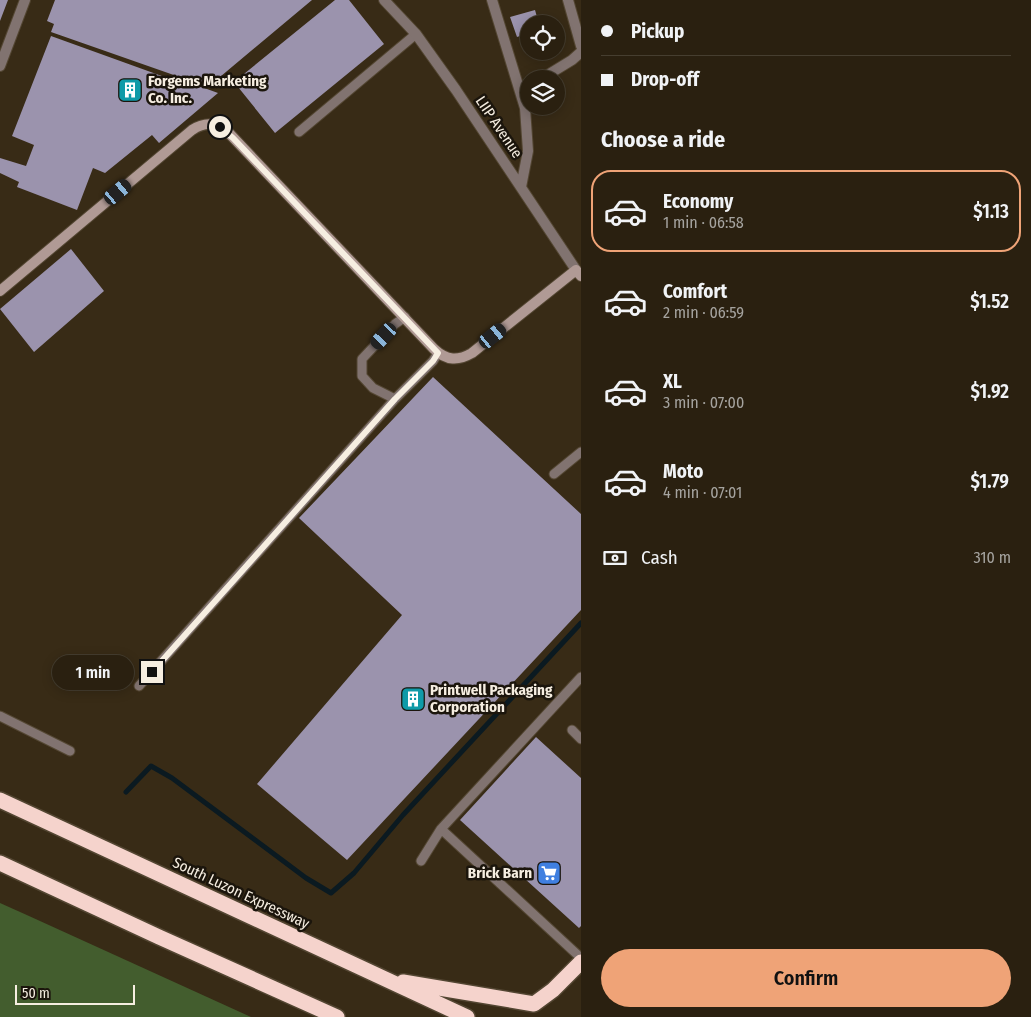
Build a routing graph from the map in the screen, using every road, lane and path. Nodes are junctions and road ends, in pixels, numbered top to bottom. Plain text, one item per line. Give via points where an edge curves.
1 (25, 0) edge
2 (384, 0) edge
3 (492, 0) edge
4 (568, 0) edge
5 (416, 34) junction
6 (581, 46) edge
7 (581, 52) edge
8 (0, 66) edge
9 (556, 70) edge
10 (520, 75) edge
11 (525, 115) edge
12 (299, 132) dead end
13 (521, 187) junction
14 (578, 273) edge
15 (0, 291) edge
16 (405, 317) junction
17 (438, 353) junction
18 (395, 399) junction
19 (581, 452) edge
20 (554, 474) dead end
21 (581, 677) edge
22 (139, 686) dead end
23 (0, 716) edge
24 (572, 730) dead end
25 (581, 739) edge
26 (70, 752) dead end
27 (0, 800) edge
28 (441, 829) junction
29 (421, 861) dead end
30 (0, 863) edge
31 (581, 960) edge
32 (381, 978) junction
33 (338, 1017) edge
34 (467, 1017) edge

1 - 8 street
2 - 5 street, LIIP Avenue
3 - 10 street
4 - 6 street
5 - 12 lane
5 - 13 street, LIIP Avenue
7 - 9 street
11 - 13 street via 528,151
13 - 14 street, LIIP Avenue
14 - 17 street via 472,352 455,359
15 - 16 street via 192,130 212,124 233,138
16 - 17 street
16 - 18 lane via 362,359 362,376 373,388
17 - 18 lane
18 - 22 lane
19 - 20 lane
21 - 28 lane
23 - 26 lane
24 - 25 lane
27 - 32 highway, South Luzon Expressway
28 - 29 lane
28 - 31 lane
30 - 33 highway
31 - 32 highway via 554,990 534,1004
32 - 34 highway, South Luzon Expressway

